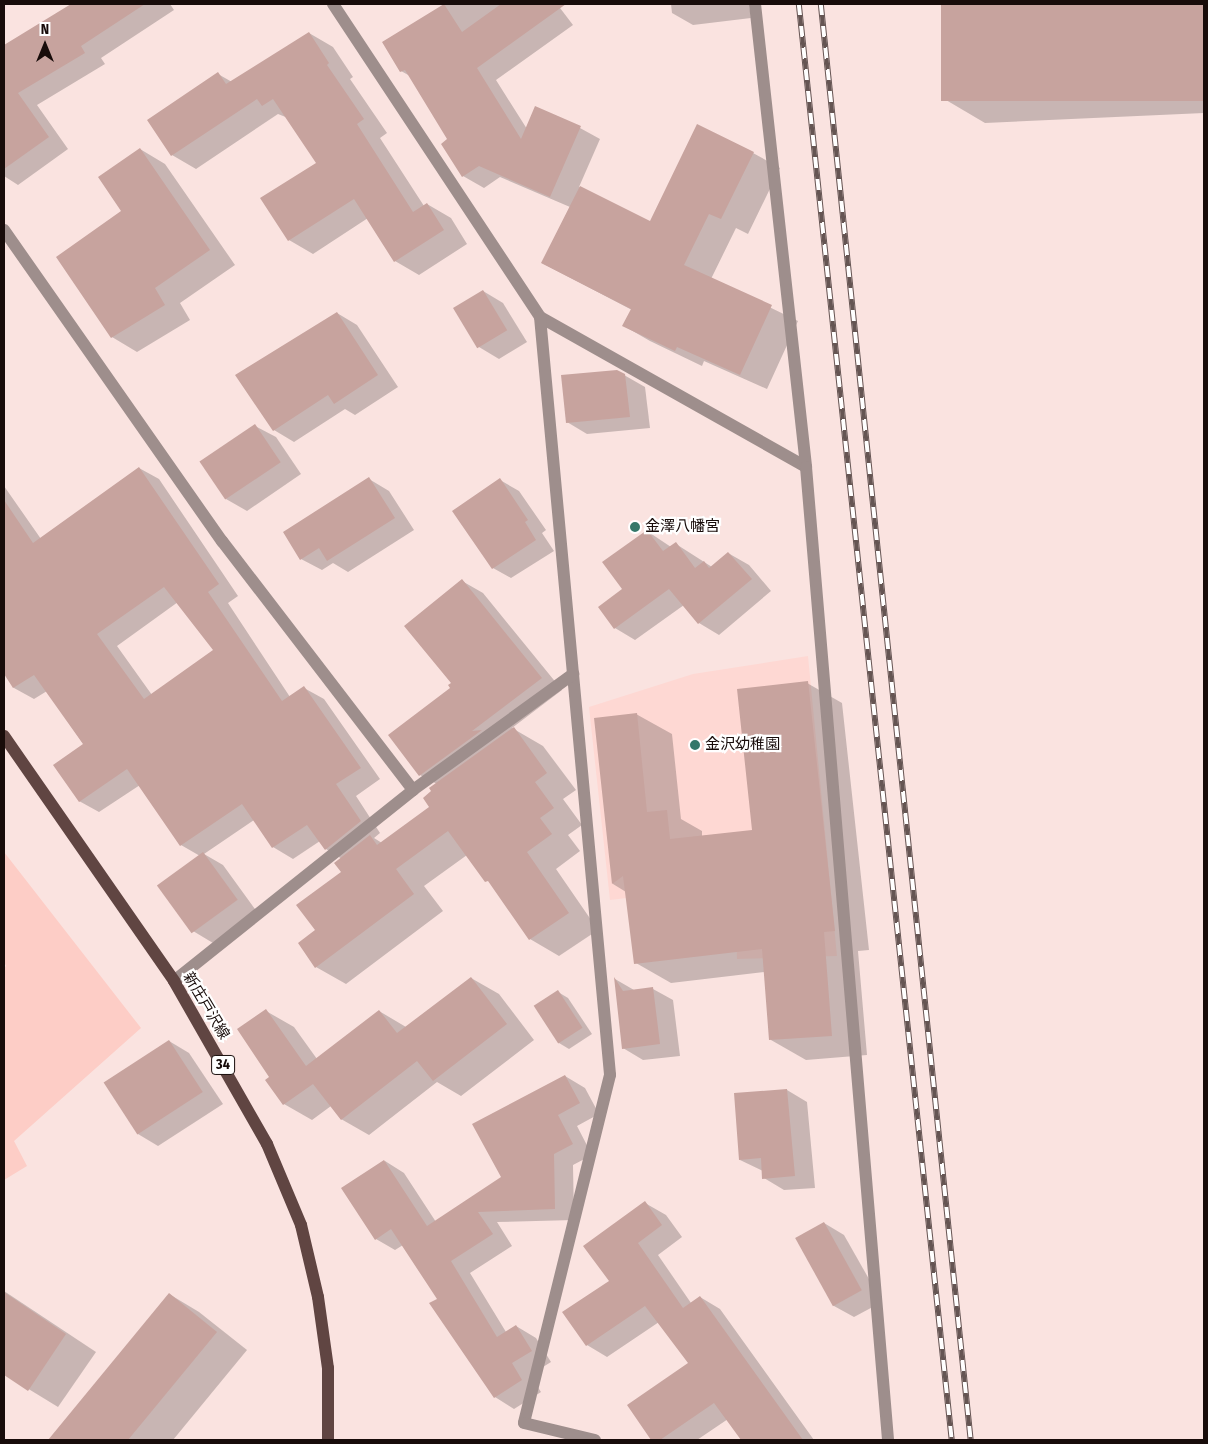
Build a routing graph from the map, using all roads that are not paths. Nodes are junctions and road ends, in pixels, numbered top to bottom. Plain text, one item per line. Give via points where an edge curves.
1 (334, 4) edge
2 (755, 4) edge
3 (4, 230) edge
4 (540, 317) junction
5 (806, 467) junction
6 (573, 674) junction
7 (4, 736) edge
8 (412, 790) junction
9 (174, 981) junction
10 (328, 1440) edge
11 (594, 1440) edge
12 (888, 1440) edge

1 - 4 street
2 - 5 street
3 - 8 street via 222,541
4 - 5 street
4 - 6 street
5 - 12 street
6 - 8 street
6 - 11 street via 610,1075 524,1423
7 - 9 main road, 新庄戸沢線 / 34
8 - 9 street
9 - 10 main road, 新庄戸沢線 / 34 via 267,1144 301,1225 318,1298 328,1368

